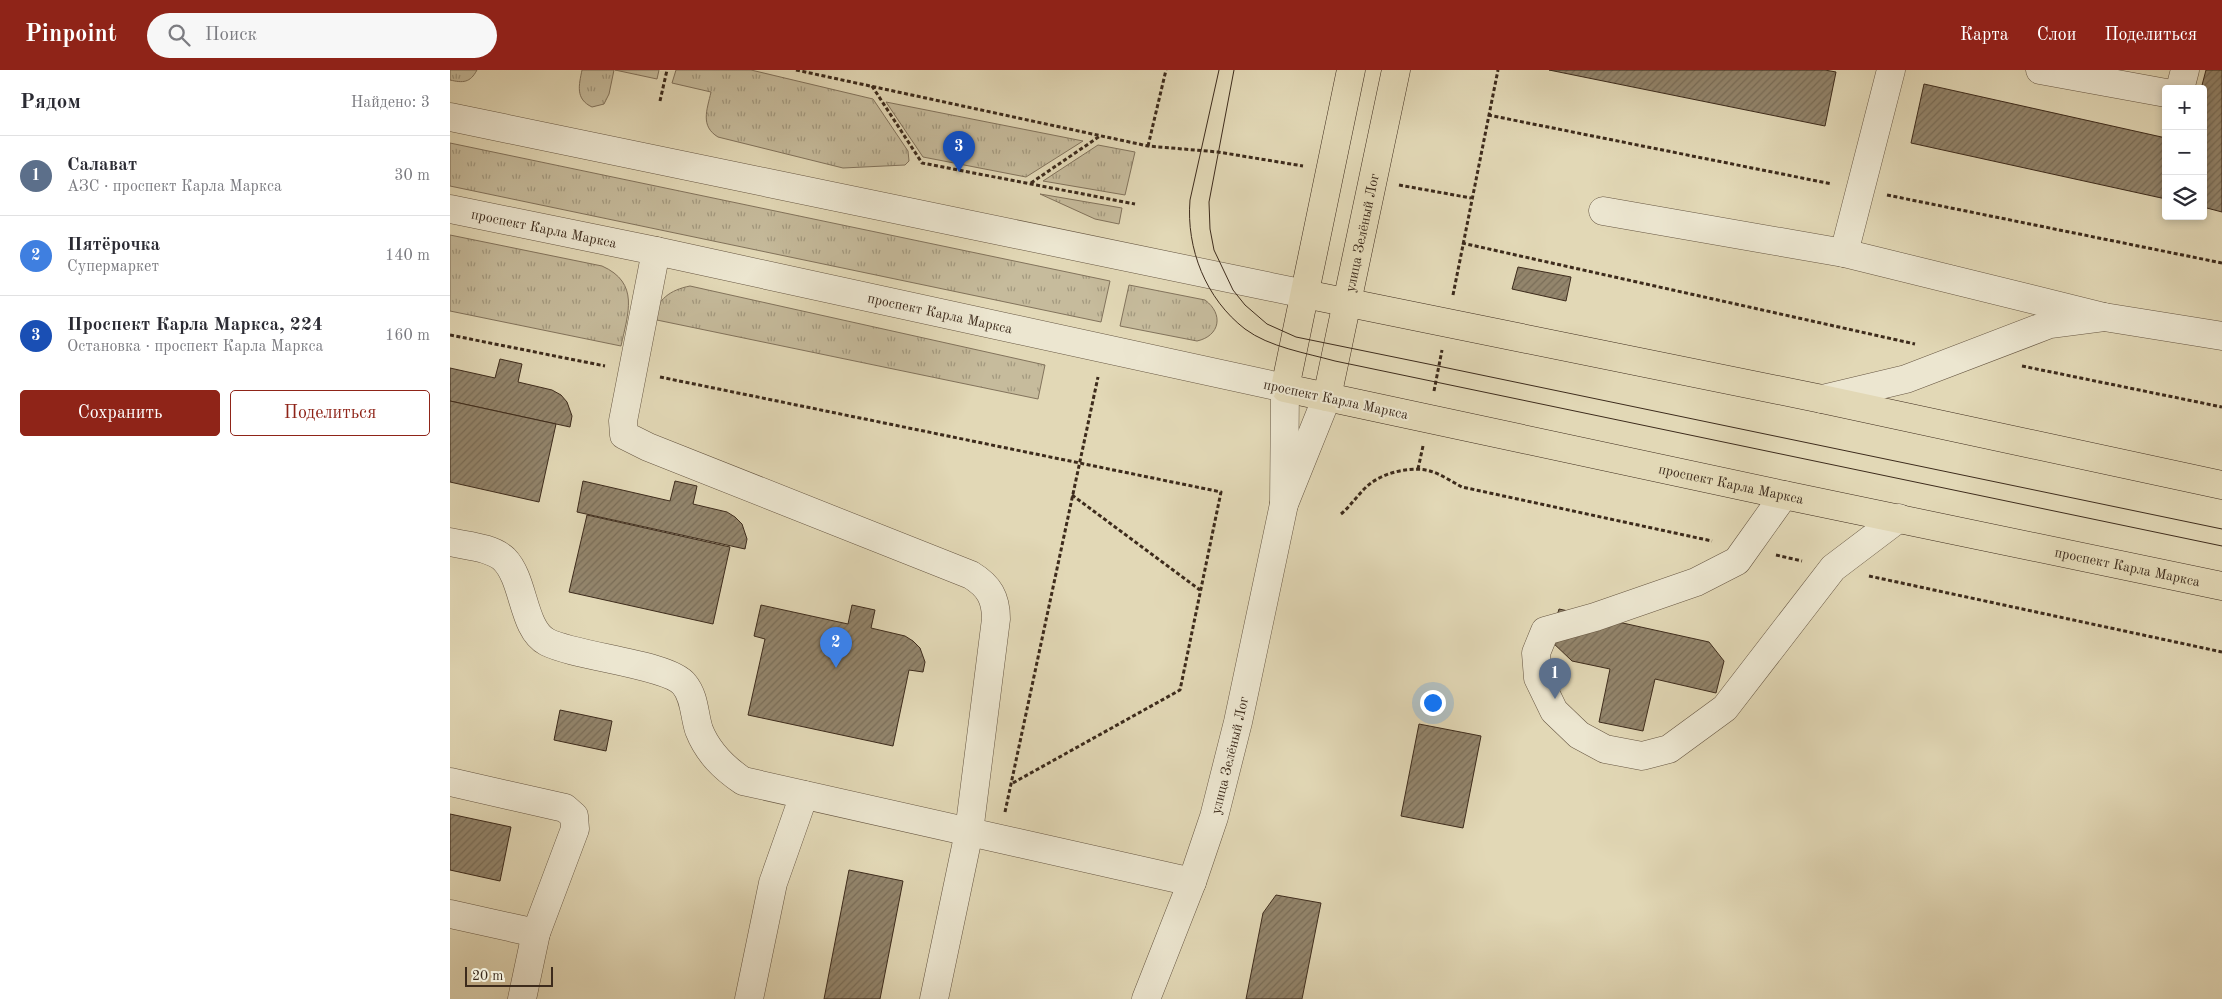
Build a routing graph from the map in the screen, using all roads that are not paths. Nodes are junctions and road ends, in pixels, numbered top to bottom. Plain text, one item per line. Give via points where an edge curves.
1 (1351, 70) edge
2 (1396, 70) edge
3 (1891, 70) edge
4 (2040, 70) edge
5 (2185, 70) edge
6 (2181, 85) edge
7 (2162, 93) edge
8 (450, 117) edge
9 (450, 209) edge
10 (1604, 210) dead end
11 (656, 251) junction
12 (1844, 253) junction
13 (1305, 294) junction
14 (1347, 302) junction
15 (2104, 317) junction
16 (2222, 336) edge
17 (1285, 388) junction
18 (1327, 397) junction
19 (1822, 399) junction
20 (2222, 485) edge
21 (1784, 495) junction
22 (1284, 504) junction
23 (1899, 518) junction
24 (450, 542) edge
25 (2222, 586) edge
26 (450, 782) edge
27 (804, 794) junction
28 (969, 832) junction
29 (1192, 882) junction
30 (450, 914) edge
31 (536, 933) junction
32 (522, 999) edge
33 (749, 999) edge
34 (934, 999) edge
35 (1146, 999) edge

1 - 13 main road
2 - 14 main road, улица Зелёный Лог
3 - 12 street
4 - 7 street
5 - 6 street
8 - 13 street
9 - 11 street, проспект Карла Маркса
10 - 12 street
11 - 17 street, проспект Карла Маркса
11 - 28 street via 623,421 624,435 971,575 991,592 996,618
12 - 15 street
13 - 14 main road
13 - 17 main road
14 - 18 main road, улица Зелёный Лог
14 - 19 main road
15 - 16 street
15 - 19 street via 2050,324 1906,379
17 - 18 main road, проспект Карла Маркса
17 - 22 street
18 - 21 main road, проспект Карла Маркса
18 - 22 street
19 - 20 main road
21 - 23 main road, проспект Карла Маркса
21 - 23 street via 1737,561 1696,582 1545,631 1536,653 1538,678 1554,711 1579,735 1605,749 1642,756 1669,749 1725,708 1833,568
22 - 29 street, улица Зелёный Лог via 1238,722 1214,817
23 - 25 main road, проспект Карла Маркса
24 - 27 street via 490,551 503,559 515,575 532,625 545,641 565,649 664,672 684,683 700,731 712,754 726,769 743,781
26 - 31 street via 565,808 574,816 575,829
27 - 28 street
27 - 33 street via 773,884
28 - 29 street
28 - 34 street
29 - 35 street, улица Зелёный Лог
30 - 31 street
31 - 32 street

